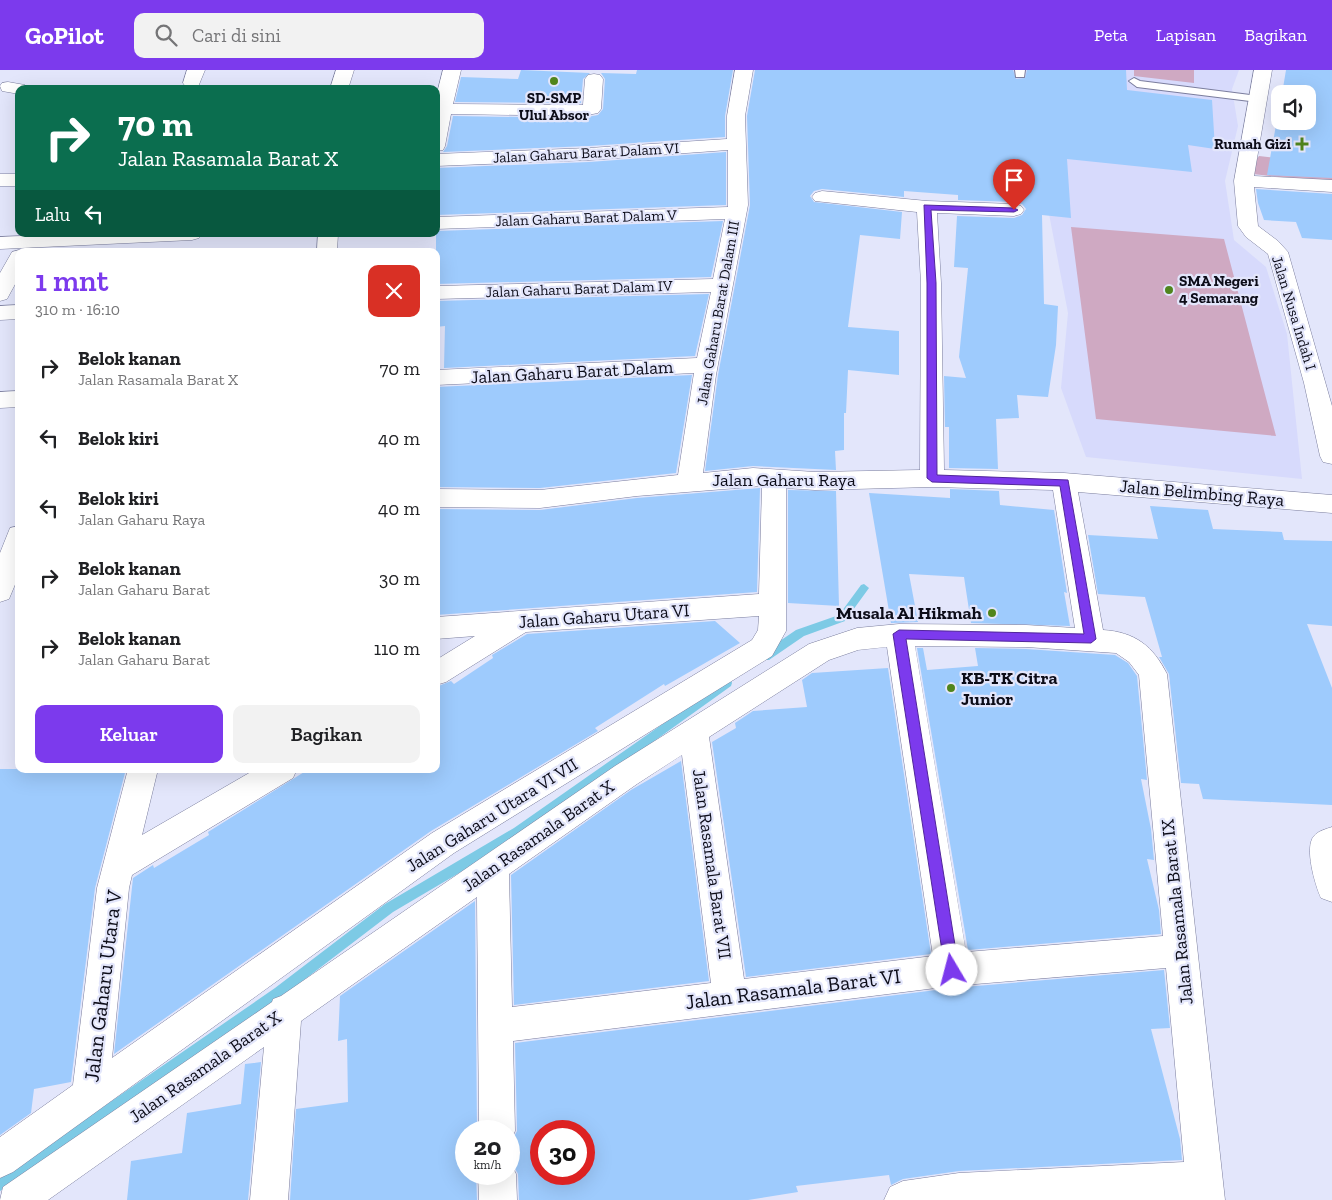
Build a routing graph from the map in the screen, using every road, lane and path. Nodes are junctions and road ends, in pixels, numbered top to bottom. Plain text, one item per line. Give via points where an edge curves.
1 (344, 70) edge
2 (452, 70) edge
3 (744, 70) edge
4 (1263, 70) edge
5 (594, 79) dead end
6 (1134, 81) dead end
7 (340, 85) edge
8 (1258, 99) junction
9 (441, 101) edge
10 (736, 144) junction
11 (440, 160) edge
12 (0, 180) edge
13 (15, 180) edge
14 (1244, 181) junction
15 (1332, 186) edge
16 (822, 197) dead end
17 (927, 207) junction
18 (1014, 210) dead end
19 (736, 212) junction
20 (440, 223) edge
21 (160, 237) edge
22 (0, 243) edge
23 (16, 248) edge
24 (43, 248) edge
25 (15, 264) edge
26 (722, 285) junction
27 (440, 293) edge
28 (0, 294) edge
29 (15, 312) edge
30 (0, 313) edge
31 (707, 365) junction
32 (440, 378) edge
33 (15, 399) edge
34 (0, 400) edge
35 (1332, 456) edge
36 (774, 478) junction
37 (932, 478) junction
38 (689, 482) junction
39 (1068, 482) junction
40 (440, 498) edge
41 (1332, 504) edge
42 (15, 522) edge
43 (0, 523) edge
44 (15, 547) edge
45 (0, 592) edge
46 (773, 604) junction
47 (519, 622) junction
48 (440, 628) edge
49 (899, 634) junction
50 (1104, 640) junction
51 (440, 671) edge
52 (694, 732) junction
53 (142, 773) edge
54 (275, 773) edge
55 (1332, 841) edge
56 (120, 865) junction
57 (493, 867) junction
58 (1332, 887) edge
59 (1181, 951) junction
60 (952, 970) junction
61 (730, 997) junction
62 (285, 1011) junction
63 (495, 1026) junction
64 (90, 1095) junction
65 (497, 1120) edge
66 (0, 1159) edge
67 (497, 1185) edge
68 (51, 1186) edge
69 (1205, 1190) edge
70 (16, 1200) edge
71 (269, 1200) edge
72 (498, 1200) edge
73 (903, 1200) edge

1 - 7 street
2 - 9 street
3 - 10 street, Jalan Gaharu Barat Dalam III via 736,116
4 - 8 street, Jalan Nusa Indah I
5 - 9 street via 590,110
6 - 8 lane via 1137,84
8 - 14 street, Jalan Nusa Indah I
10 - 11 street, Jalan Gaharu Barat Dalam VI
10 - 19 street, Jalan Gaharu Barat Dalam III
12 - 13 street
14 - 15 street
14 - 35 street, Jalan Nusa Indah I via 1248,226 1252,233 1278,252
16 - 17 street
17 - 18 street
17 - 37 street via 931,283
19 - 20 street, Jalan Gaharu Barat Dalam V
19 - 26 street, Jalan Gaharu Barat Dalam III
21 - 24 street
22 - 23 street
25 - 28 street
26 - 27 street, Jalan Gaharu Barat Dalam IV
26 - 31 street, Jalan Gaharu Barat Dalam III
29 - 30 street
31 - 32 street, Jalan Gaharu Barat Dalam
31 - 38 street, Jalan Gaharu Barat Dalam III
33 - 34 street
36 - 37 street, Jalan Gaharu Raya via 815,481
36 - 38 street, Jalan Gaharu Raya via 752,476
36 - 46 street, Jalan Gaharu Utara VI VII
37 - 39 street, Jalan Gaharu Raya
38 - 40 street, Jalan Gaharu Raya via 540,499
39 - 41 street, Jalan Belimbing Raya
39 - 50 street
42 - 43 street
44 - 45 street
46 - 47 street, Jalan Gaharu Utara VI
46 - 64 street, Jalan Gaharu Utara VI VII via 772,631 762,648 442,844
47 - 48 street, Jalan Gaharu Utara VI
47 - 51 street
49 - 50 street, Jalan Rasamala Barat X
49 - 52 street, Jalan Rasamala Barat X via 857,639 819,652
49 - 60 street
50 - 59 street, Jalan Rasamala Barat IX via 1129,645 1153,674
52 - 57 street, Jalan Rasamala Barat X
52 - 61 street, Jalan Rasamala Barat VII
53 - 56 street, Jalan Gaharu Utara V
54 - 56 street
55 - 58 street via 1325,846
56 - 64 street, Jalan Gaharu Utara V via 113,888
57 - 62 street, Jalan Rasamala Barat X
57 - 63 street
59 - 60 street, Jalan Rasamala Barat VI
59 - 69 street, Jalan Rasamala Barat IX
60 - 61 street, Jalan Rasamala Barat VI
61 - 63 street, Jalan Rasamala Barat VI
62 - 68 street, Jalan Rasamala Barat X
62 - 71 street
63 - 65 street
64 - 66 street, Jalan Gaharu Utara V
67 - 72 street
68 - 70 street, Jalan Rasamala Barat X
69 - 73 street via 959,1192

